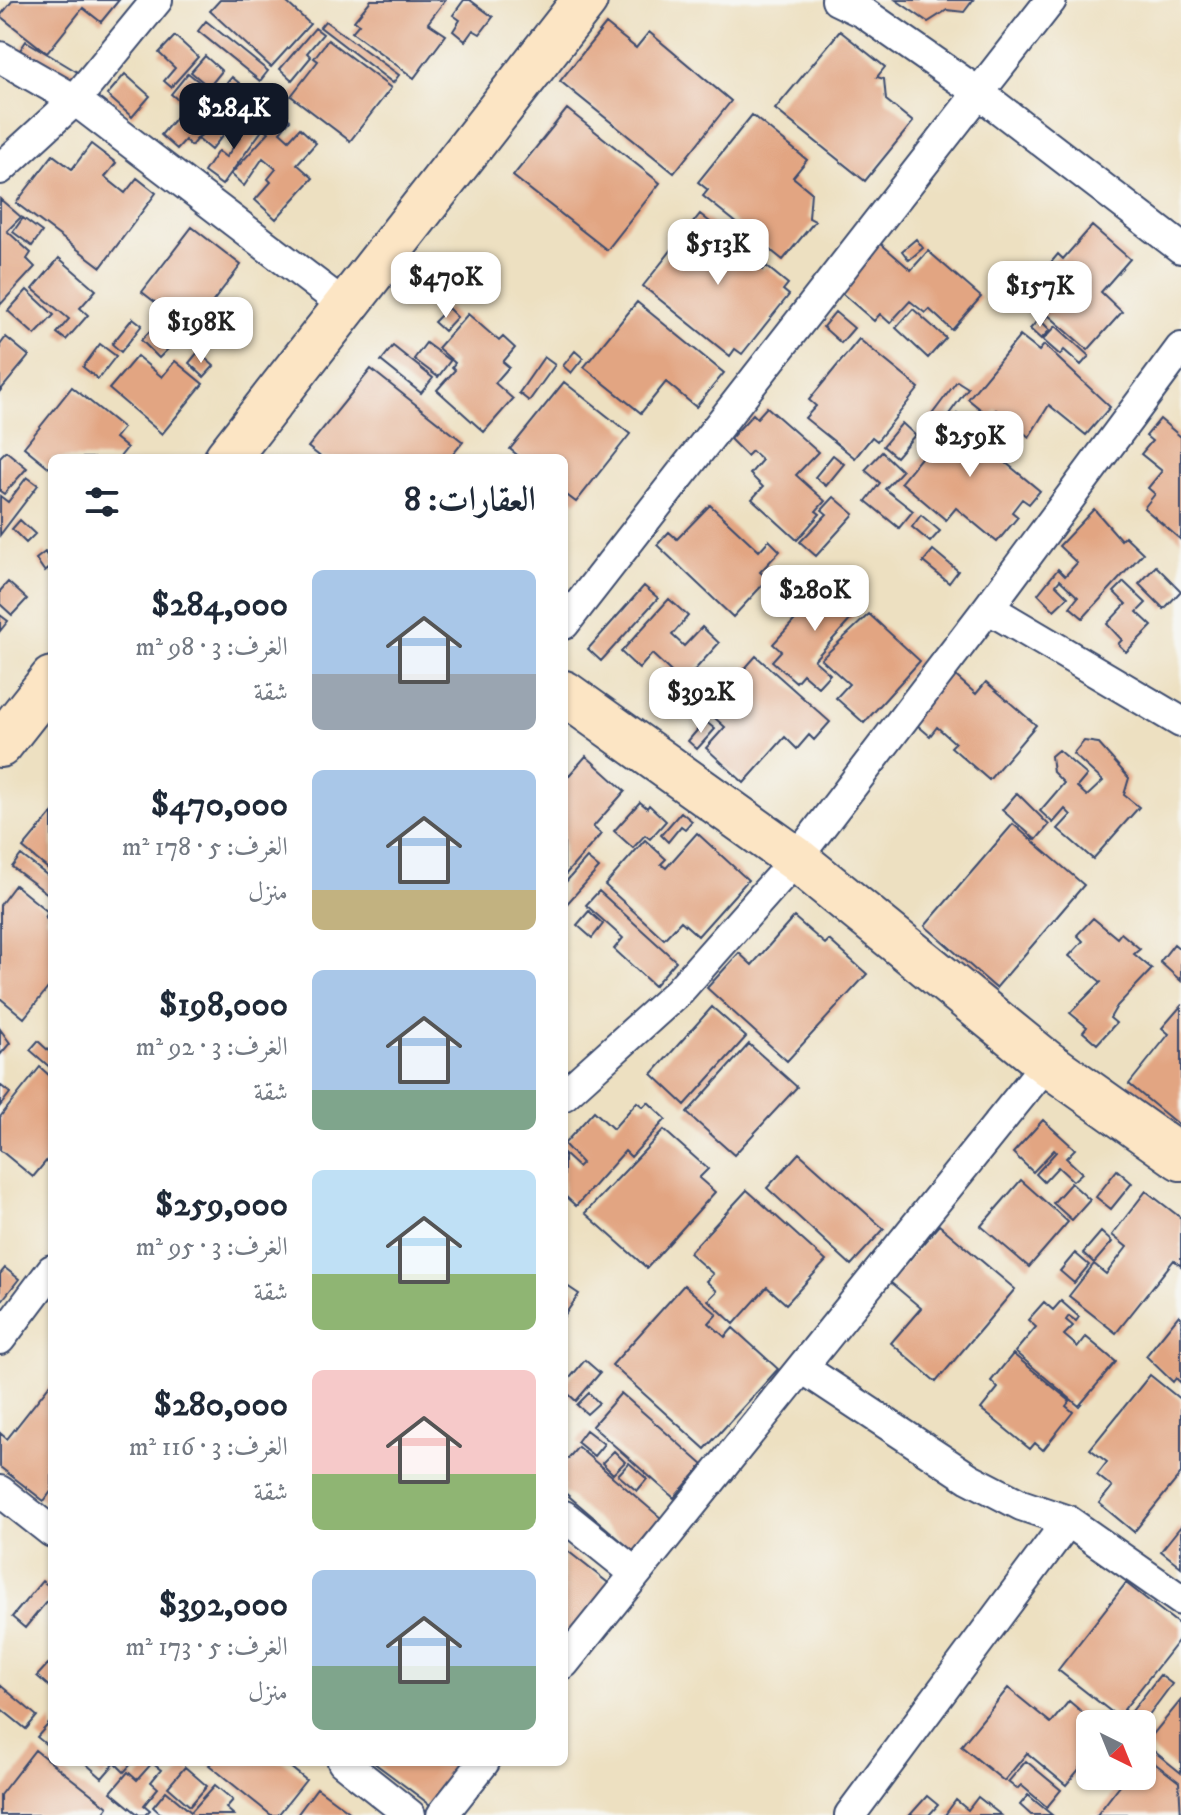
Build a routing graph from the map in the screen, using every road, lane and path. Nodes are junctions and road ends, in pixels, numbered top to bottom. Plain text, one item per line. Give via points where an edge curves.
1 (157, 0) edge
2 (585, 0) edge
3 (837, 0) edge
4 (1051, 0) edge
5 (0, 57) edge
6 (979, 93) junction
7 (75, 100) junction
8 (0, 169) edge
9 (1181, 248) edge
10 (344, 305) junction
11 (1181, 348) edge
12 (246, 451) edge
13 (988, 608) junction
14 (568, 619) edge
15 (568, 696) edge
16 (45, 701) edge
17 (1181, 722) edge
18 (0, 745) edge
19 (796, 859) junction
20 (1047, 1063) junction
21 (568, 1091) edge
22 (1181, 1158) edge
23 (48, 1275) edge
24 (0, 1339) edge
25 (804, 1369) junction
26 (0, 1491) edge
27 (568, 1519) edge
28 (1068, 1521) junction
29 (48, 1529) edge
30 (635, 1573) junction
31 (1181, 1600) edge
32 (568, 1658) edge
33 (348, 1766) edge
34 (481, 1766) edge
35 (410, 1815) edge
36 (442, 1815) edge
37 (850, 1815) edge

1 - 7 street
2 - 10 street
3 - 6 street
4 - 6 street
5 - 7 street
6 - 9 street
6 - 14 street
7 - 8 street
7 - 10 street
10 - 12 street
11 - 13 street
13 - 17 street
13 - 19 street
15 - 19 street
16 - 18 street
19 - 20 street
19 - 21 street via 678,992
20 - 22 street
20 - 25 street
23 - 24 street
25 - 28 street via 969,1478 1021,1505
25 - 30 street
26 - 29 street
27 - 30 street
28 - 31 street
28 - 37 street
30 - 32 street
33 - 35 street
34 - 36 street

